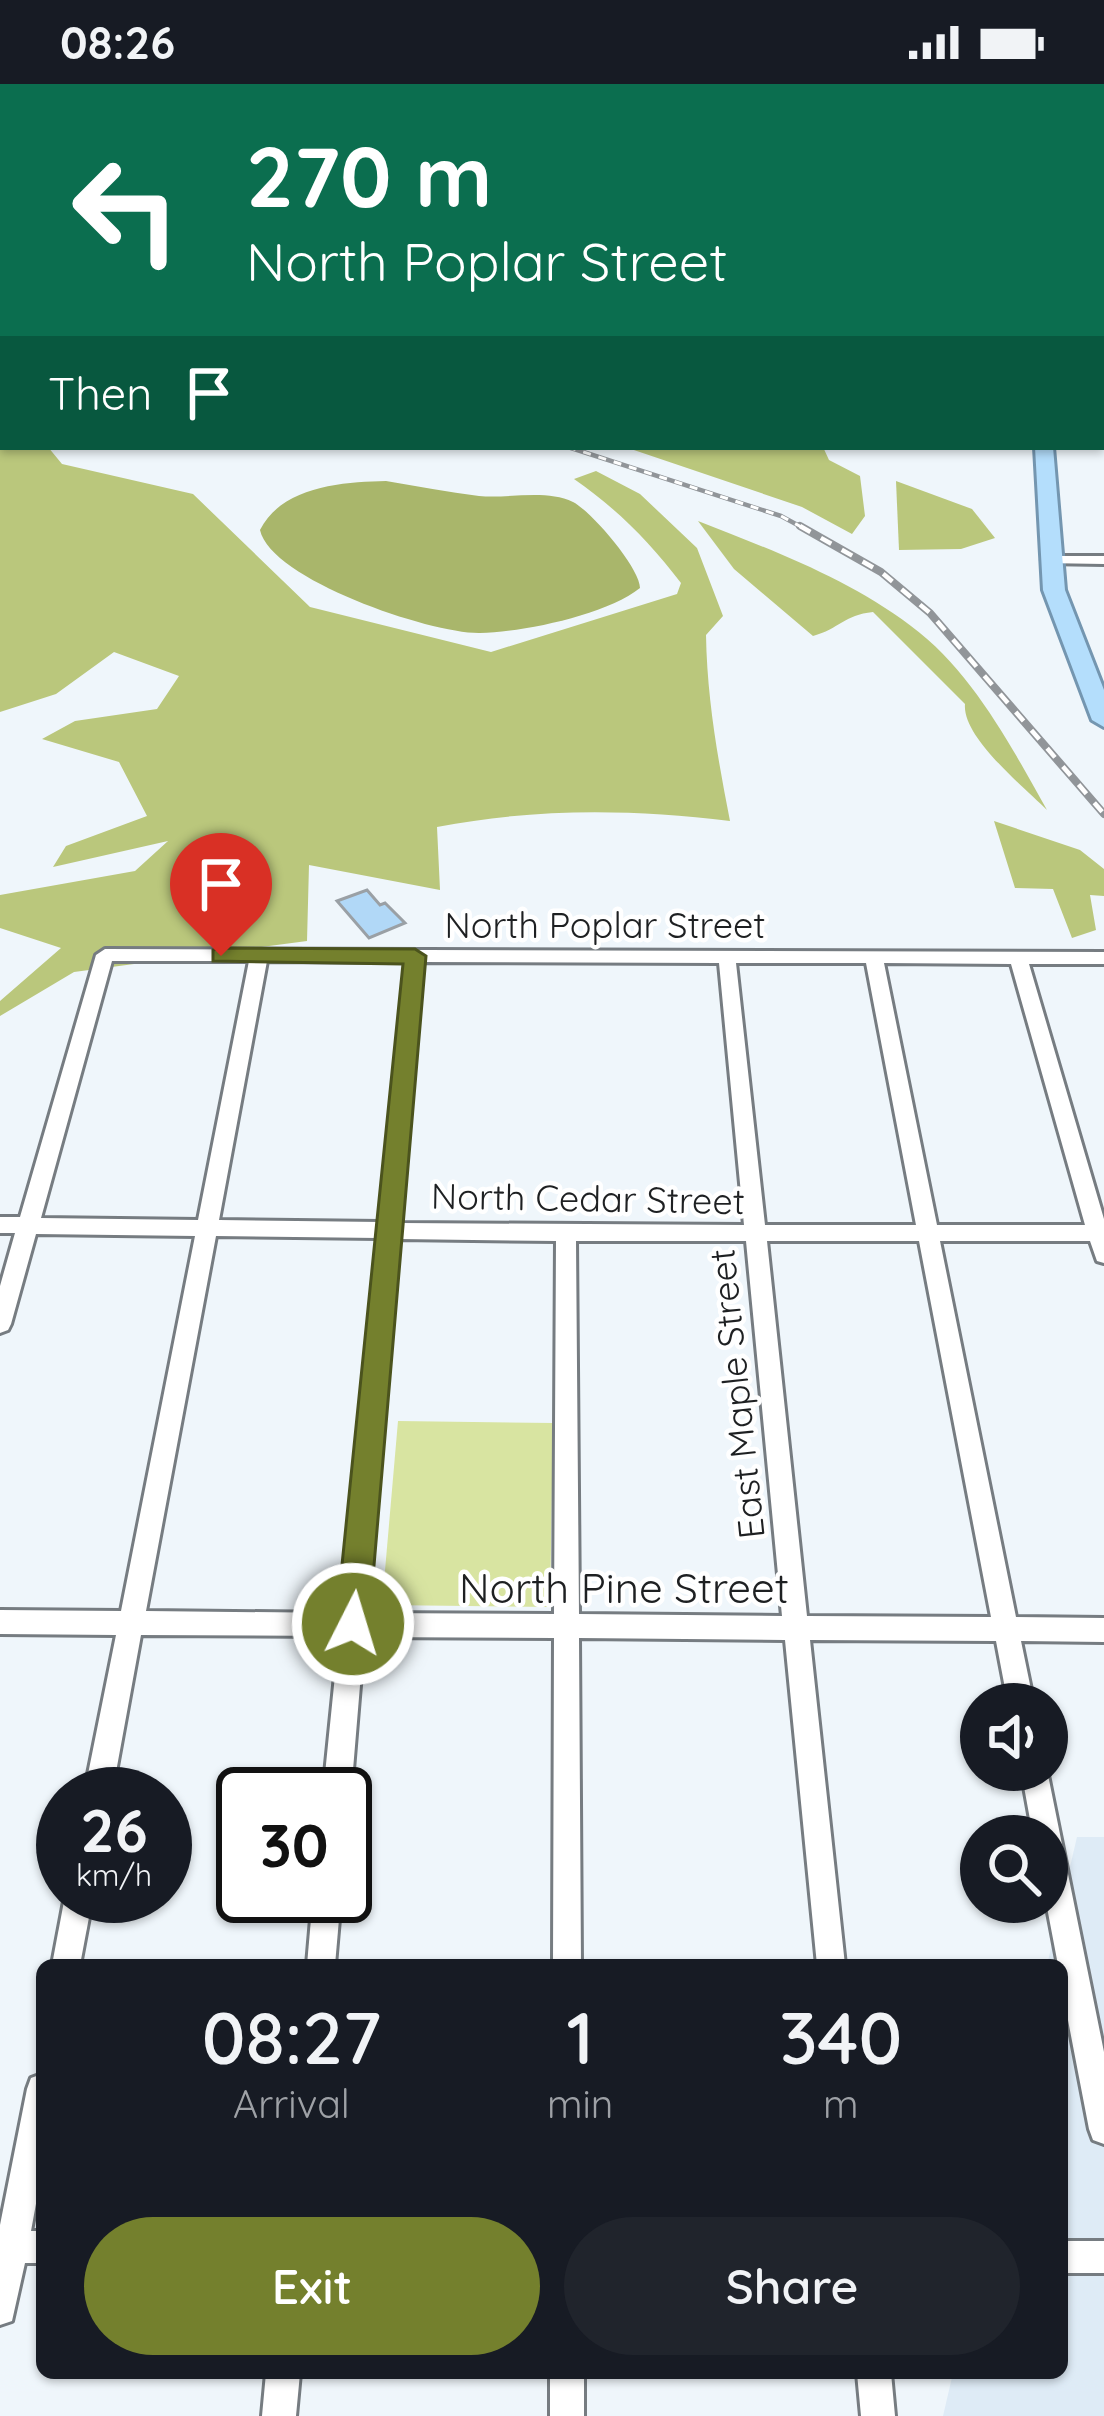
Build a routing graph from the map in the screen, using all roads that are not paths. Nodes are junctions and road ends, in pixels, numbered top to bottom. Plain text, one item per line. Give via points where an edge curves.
1 (1044, 450) edge
2 (1048, 560) junction
3 (1104, 560) edge
4 (1104, 720) edge
5 (259, 956) junction
6 (415, 956) junction
7 (727, 958) junction
8 (1104, 958) edge
9 (874, 959) junction
10 (1019, 959) junction
11 (0, 1225) edge
12 (30, 1225) junction
13 (390, 1228) junction
14 (207, 1229) junction
15 (566, 1233) junction
16 (928, 1233) junction
17 (756, 1234) junction
18 (1102, 1240) edge
19 (0, 1324) edge
20 (0, 1622) edge
21 (131, 1623) junction
22 (353, 1624) junction
23 (566, 1626) junction
24 (796, 1628) junction
25 (1005, 1629) junction
26 (1104, 1630) edge
27 (1017, 1683) edge
28 (103, 1767) edge
29 (340, 1767) edge
30 (1038, 1791) edge
31 (74, 1923) edge
32 (325, 1923) edge
33 (67, 1959) edge
34 (322, 1959) edge
35 (567, 1959) edge
36 (830, 1959) edge
37 (36, 2128) edge
38 (1104, 2129) edge
39 (18, 2247) edge
40 (1068, 2257) edge
41 (1104, 2257) edge
42 (0, 2309) edge
43 (282, 2379) edge
44 (567, 2379) edge
45 (875, 2379) edge
46 (279, 2416) edge
47 (568, 2416) edge
48 (878, 2416) edge

1 - 2 highway
2 - 3 street
2 - 4 highway
5 - 6 street, North Poplar Street
5 - 12 street, North Poplar Street via 105,955
5 - 14 street
6 - 7 street, North Poplar Street
6 - 13 street
7 - 9 street, North Poplar Street
7 - 17 street, East Maple Street
8 - 10 street, North Poplar Street
9 - 10 street, North Poplar Street
9 - 16 street
10 - 18 street
11 - 12 street, North Cedar Street
12 - 14 street, North Cedar Street
12 - 19 street
13 - 14 street, North Cedar Street
13 - 15 street, North Cedar Street
13 - 22 street
14 - 21 street
15 - 17 street, North Cedar Street
15 - 23 street
16 - 17 street, North Cedar Street
16 - 18 street, North Cedar Street
16 - 25 street
17 - 24 street, East Maple Street
20 - 21 street, North Pine Street
21 - 22 street, North Pine Street
21 - 28 street
22 - 23 street, North Pine Street
22 - 29 street
23 - 24 street, North Pine Street
23 - 35 street
24 - 25 street, North Pine Street
24 - 36 street, East Maple Street
25 - 26 street, North Pine Street
25 - 27 street
30 - 38 street
31 - 33 street
32 - 34 street
37 - 39 street
39 - 42 street
40 - 41 street
43 - 46 street
44 - 47 street
45 - 48 street

